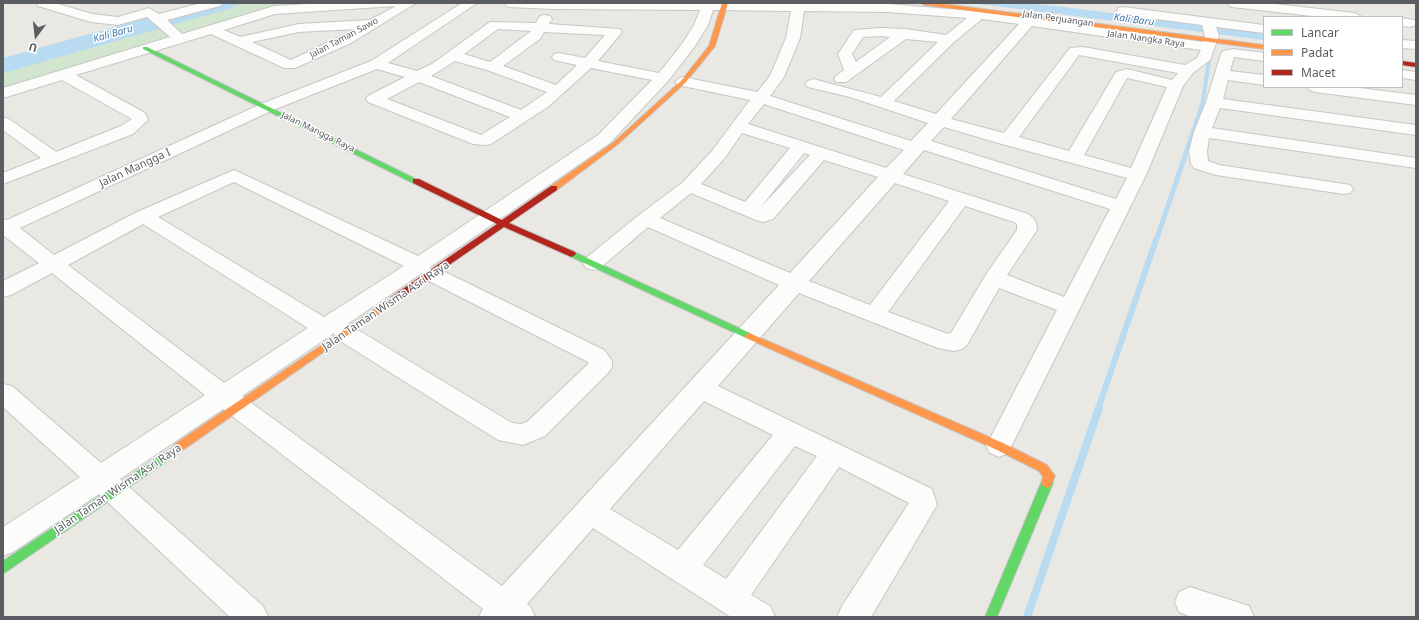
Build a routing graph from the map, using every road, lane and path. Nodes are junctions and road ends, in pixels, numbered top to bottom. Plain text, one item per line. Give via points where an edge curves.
1 (42, 3) edge
2 (216, 3) edge
3 (392, 3) edge
4 (410, 3) edge
5 (471, 3) edge
6 (509, 3) edge
7 (924, 3) edge
8 (1232, 3) edge
9 (1314, 3) edge
10 (717, 4) edge
11 (552, 5) junction
12 (798, 8) junction
13 (979, 15) junction
14 (1326, 15) edge
15 (1340, 16) edge
16 (1263, 18) edge
17 (1029, 21) junction
18 (163, 22) junction
19 (370, 24) junction
20 (541, 28) junction
21 (212, 29) junction
22 (1263, 29) edge
23 (905, 33) junction
24 (1210, 34) junction
25 (178, 38) junction
26 (949, 39) junction
27 (240, 41) junction
28 (1403, 44) edge
29 (1416, 45) edge
30 (1263, 47) edge
31 (145, 48) junction
32 (454, 56) junction
33 (1263, 56) edge
34 (559, 57) dead end
35 (588, 63) junction
36 (1403, 63) edge
37 (376, 64) junction
38 (1416, 64) edge
39 (492, 67) junction
40 (852, 70) junction
41 (1188, 70) junction
42 (63, 74) junction
43 (1403, 74) edge
44 (1223, 75) junction
45 (1416, 76) edge
46 (420, 77) junction
47 (663, 78) junction
48 (1263, 80) edge
49 (684, 82) junction
50 (813, 84) dead end
51 (1176, 85) junction
52 (831, 87) junction
53 (1323, 88) edge
54 (558, 91) junction
55 (3, 93) edge
56 (761, 98) junction
57 (1416, 100) edge
58 (1214, 102) junction
59 (883, 104) junction
60 (267, 107) junction
61 (521, 116) junction
62 (940, 121) junction
63 (3, 122) edge
64 (738, 126) junction
65 (1416, 130) edge
66 (1202, 132) junction
67 (1008, 140) junction
68 (918, 145) junction
69 (800, 147) junction
70 (820, 154) junction
71 (53, 158) junction
72 (1074, 158) junction
73 (1416, 163) edge
74 (1137, 175) junction
75 (890, 176) junction
76 (3, 179) edge
77 (689, 186) junction
78 (1344, 189) dead end
79 (960, 199) junction
80 (1120, 206) junction
81 (748, 211) junction
82 (144, 216) junction
83 (646, 219) junction
84 (498, 221) junction
85 (4, 227) edge
86 (593, 263) junction
87 (53, 264) junction
88 (425, 270) junction
89 (994, 278) junction
90 (794, 283) junction
91 (3, 290) edge
92 (1070, 307) junction
93 (874, 315) junction
94 (335, 330) junction
95 (747, 335) junction
96 (700, 388) junction
97 (3, 393) edge
98 (230, 401) junction
99 (791, 432) junction
100 (999, 446) junction
101 (834, 453) junction
102 (107, 485) junction
103 (589, 511) junction
104 (3, 543) edge
105 (3, 568) edge
106 (682, 568) junction
107 (730, 599) junction
108 (1190, 602) dead end
109 (506, 614) edge
110 (252, 617) edge
111 (758, 617) edge
112 (853, 617) edge
113 (991, 617) edge
114 (1238, 617) edge

1 - 18 street via 91,18 118,21 149,12
2 - 18 street
3 - 21 street via 274,10
4 - 19 street, Jalan Taman Sawo
5 - 37 street, Jalan Mangga I
6 - 11 street, Jalan Nangka Raya
7 - 24 street, Jalan Perjuangan
8 - 14 street
9 - 14 street
10 - 11 street, Jalan Nangka Raya
10 - 12 street, Jalan Nangka Raya
10 - 47 street, Jalan Taman Wisma Asri Raya
10 - 49 street, Jalan Taman Wisma Asri Raya via 712,46
11 - 20 street
12 - 13 street, Jalan Nangka Raya via 888,8
12 - 56 street via 793,38 777,77
13 - 17 street, Jalan Nangka Raya
13 - 26 street
14 - 15 street
16 - 24 street via 1125,8
17 - 24 street, Jalan Nangka Raya
17 - 62 street
18 - 25 street
19 - 27 street via 299,28
19 - 27 street, Jalan Taman Sawo via 346,40 289,65
20 - 32 street via 495,26
20 - 35 street via 615,31
20 - 39 street via 524,45
21 - 25 street
21 - 27 street, Jalan Taman Sawo
22 - 24 street
23 - 26 street
23 - 40 street
23 - 40 street via 859,33 845,54
24 - 30 street, Jalan Perjuangan
24 - 41 street via 1203,60
25 - 31 street
26 - 59 street
28 - 29 street
31 - 42 street
31 - 60 street, Jalan Mangga Raya
32 - 39 street
32 - 46 street
33 - 44 street via 1229,53
34 - 35 street
35 - 47 street
35 - 54 street
36 - 38 street
37 - 46 street
37 - 60 street, Jalan Mangga I
39 - 54 street
40 - 52 street
41 - 51 street
41 - 67 street via 1075,51
42 - 55 street
42 - 71 street via 139,116 140,120 127,130
43 - 45 street
44 - 48 street
44 - 58 street
46 - 61 street
46 - 61 street via 374,98 479,140 489,139
47 - 84 street, Jalan Taman Wisma Asri Raya via 604,139
49 - 56 street
49 - 84 street, Jalan Taman Wisma Asri Raya via 616,143
50 - 52 street
51 - 72 street via 1127,73 1121,75
51 - 74 street
52 - 59 street
53 - 57 street
54 - 61 street
56 - 64 street
56 - 68 street
58 - 65 street
58 - 66 street
59 - 62 street
60 - 84 street, Jalan Mangga Raya
60 - 85 street, Jalan Mangga I
62 - 67 street
62 - 68 street
63 - 71 street
64 - 69 street
64 - 77 street via 718,155
66 - 73 street
66 - 78 street via 1198,158 1200,164 1206,167
67 - 72 street
68 - 75 street
68 - 80 street
69 - 70 street
69 - 81 street
70 - 75 street
70 - 81 street via 766,215
71 - 76 street
72 - 74 street
74 - 80 street
75 - 79 street
75 - 90 street
77 - 81 street
77 - 83 street
79 - 89 street via 1021,218 1026,222 1027,230
79 - 93 street
80 - 92 street
82 - 87 street
82 - 88 street via 237,175
82 - 94 street
83 - 86 street
83 - 90 street
84 - 86 street, Jalan Mangga Raya
84 - 88 street, Jalan Taman Wisma Asri Raya
85 - 87 street
86 - 95 street, Jalan Mangga Raya
87 - 91 street
87 - 98 street
88 - 94 street, Jalan Taman Wisma Asri Raya
88 - 94 street via 596,356 600,361 600,367 536,429 523,435 507,433
89 - 92 street
89 - 93 street via 959,340 954,343
90 - 93 street
90 - 95 street
92 - 100 street
94 - 98 street, Jalan Taman Wisma Asri Raya
95 - 96 street
95 - 100 street, Jalan Mangga Raya
96 - 99 street
96 - 103 street
97 - 102 street
98 - 102 street, Jalan Taman Wisma Asri Raya
98 - 109 street
99 - 101 street
99 - 106 street
100 - 113 street, Jalan Mangga Raya via 1043,468 1049,476
101 - 107 street
101 - 112 street via 913,491 922,497 923,505
102 - 104 street, Jalan Taman Wisma Asri Raya
102 - 105 street, Jalan Taman Wisma Asri Raya
102 - 110 street
103 - 106 street
103 - 109 street
106 - 107 street
107 - 111 street
108 - 114 street

